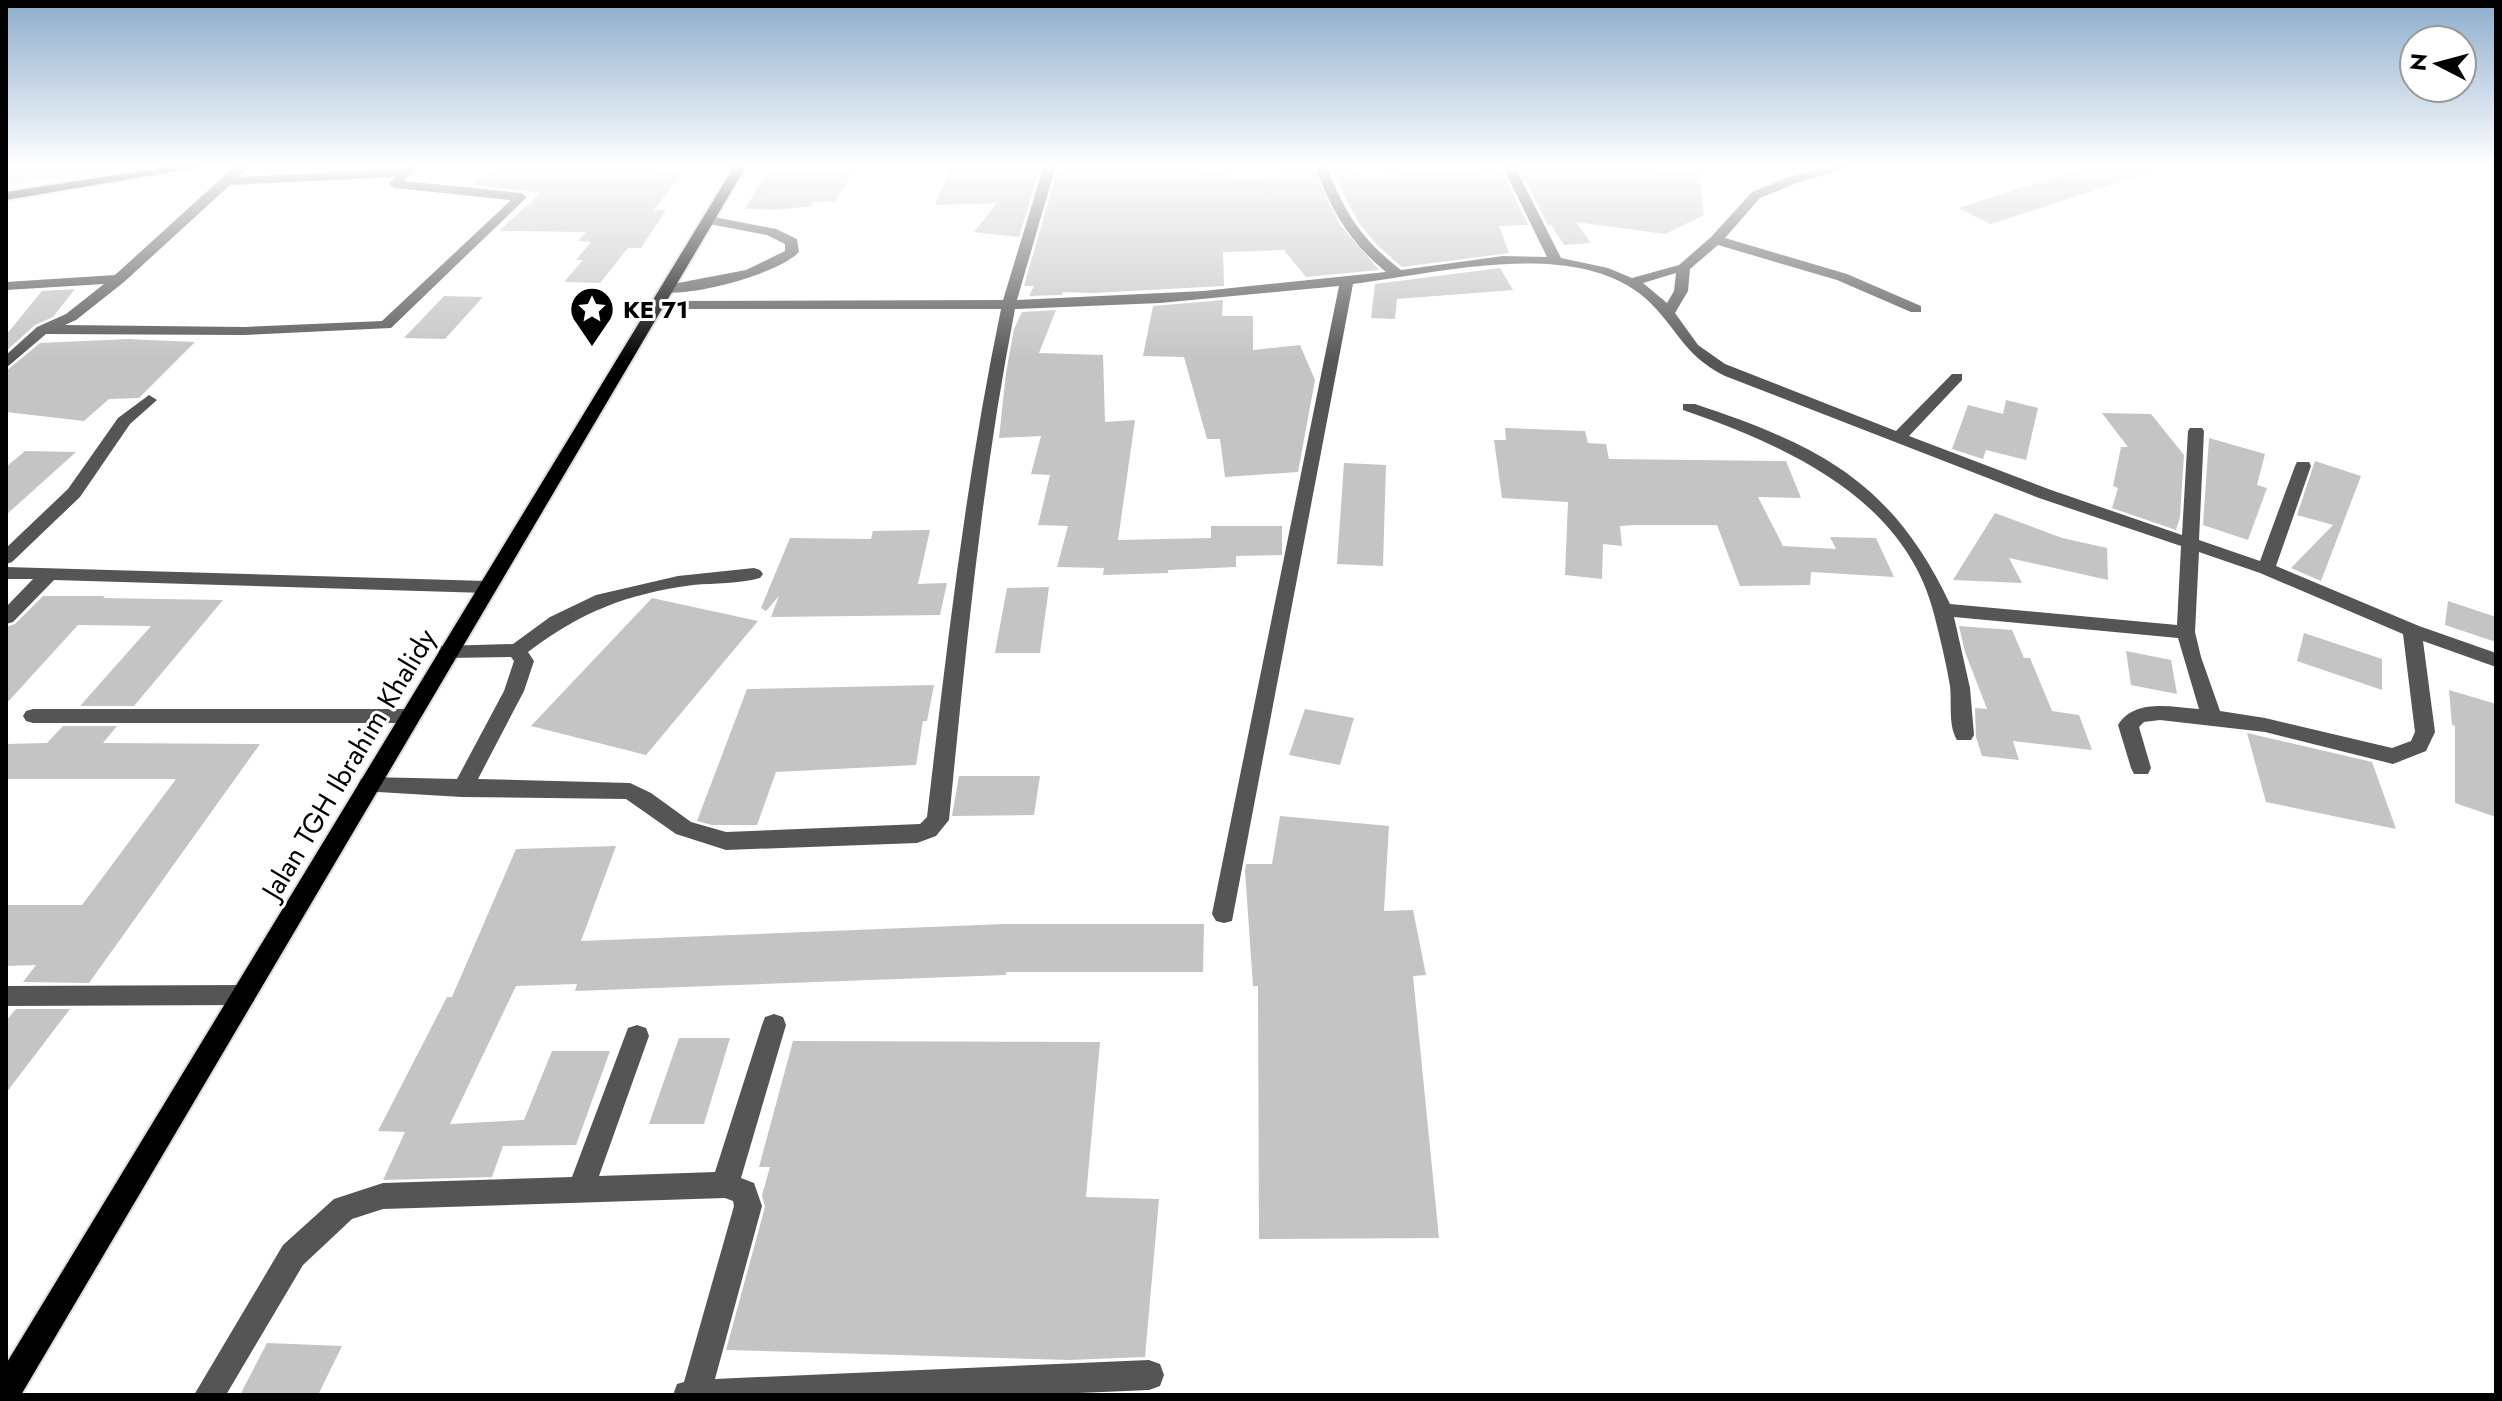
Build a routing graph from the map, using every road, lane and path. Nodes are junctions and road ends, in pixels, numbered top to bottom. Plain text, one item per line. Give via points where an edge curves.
1 (173, 230) edge
2 (486, 230) edge
3 (703, 230) edge
4 (763, 230) edge
5 (1031, 230) edge
6 (1348, 230) edge
7 (1541, 230) edge
8 (1725, 230) edge
9 (1716, 240) junction
10 (1556, 261) junction
11 (1683, 268) junction
12 (1398, 274) junction
13 (119, 279) junction
14 (1624, 280) junction
15 (1347, 281) junction
16 (6, 286) edge
17 (663, 297) junction
18 (1009, 303) junction
19 (1916, 309) dead end
20 (1668, 313) junction
21 (42, 330) junction
22 (6, 363) edge
23 (1957, 377) dead end
24 (149, 400) dead end
25 (1689, 407) dead end
26 (2196, 431) dead end
27 (1899, 438) junction
28 (2303, 466) dead end
29 (2189, 544) junction
30 (6, 558) edge
31 (2266, 569) junction
32 (6, 573) edge
33 (49, 574) junction
34 (754, 574) dead end
35 (486, 587) junction
36 (1943, 610) junction
37 (6, 618) edge
38 (2412, 630) junction
39 (2186, 632) junction
40 (517, 650) junction
41 (448, 651) junction
42 (2496, 660) edge
43 (33, 716) dead end
44 (410, 716) junction
45 (2212, 717) junction
46 (1964, 735) dead end
47 (2141, 768) dead end
48 (369, 785) junction
49 (462, 789) junction
50 (1224, 914) dead end
51 (244, 995) junction
52 (6, 996) edge
53 (774, 1025) dead end
54 (637, 1036) dead end
55 (725, 1185) junction
56 (581, 1189) junction
57 (1149, 1375) dead end
58 (6, 1392) edge
59 (209, 1395) edge
60 (688, 1395) edge
61 (695, 1395) edge

1 - 13 street
2 - 21 street via 386,325
3 - 17 main road, Jalan TGH Ibrahim Khalidy
4 - 17 street via 792,242 792,252 761,269
5 - 18 street
6 - 12 street
7 - 10 street
8 - 9 street
9 - 11 street
9 - 19 street via 1867,284
10 - 12 street via 1503,260
10 - 14 street
11 - 14 street
11 - 20 street via 1681,291
12 - 15 street
13 - 16 street
13 - 21 street via 71,317
14 - 20 street
15 - 18 street via 1157,299
15 - 50 street
17 - 18 street
17 - 35 main road, Jalan TGH Ibrahim Khalidy
18 - 49 street via 968,540 938,820 928,830 726,841 698,837 673,824 630,791
20 - 27 street via 1697,352 1714,365
21 - 22 street
23 - 27 street
24 - 30 street via 124,421 74,493
25 - 36 street via 1760,433 1858,486 1918,557
26 - 29 street
27 - 29 street
28 - 31 street
29 - 31 street
29 - 39 street
31 - 38 street
32 - 33 street
33 - 35 street
33 - 37 street
34 - 40 street via 627,593 558,621
35 - 41 main road, Jalan TGH Ibrahim Khalidy
36 - 39 street
36 - 46 street
38 - 42 street
38 - 45 street via 2425,732 2419,746 2402,755
39 - 45 street
40 - 41 street
40 - 49 street via 524,661 514,691
41 - 44 main road, Jalan TGH Ibrahim Khalidy
43 - 44 street
44 - 48 main road, Jalan TGH Ibrahim Khalidy
45 - 47 street via 2138,715 2128,725
48 - 49 street
48 - 51 main road, Jalan TGH Ibrahim Khalidy
51 - 52 street
51 - 58 main road, Jalan TGH Ibrahim Khalidy
53 - 55 street
54 - 56 street
55 - 56 street
55 - 61 street via 744,1192 748,1206
56 - 59 street via 383,1196 344,1208 293,1255
57 - 61 street
60 - 61 street

